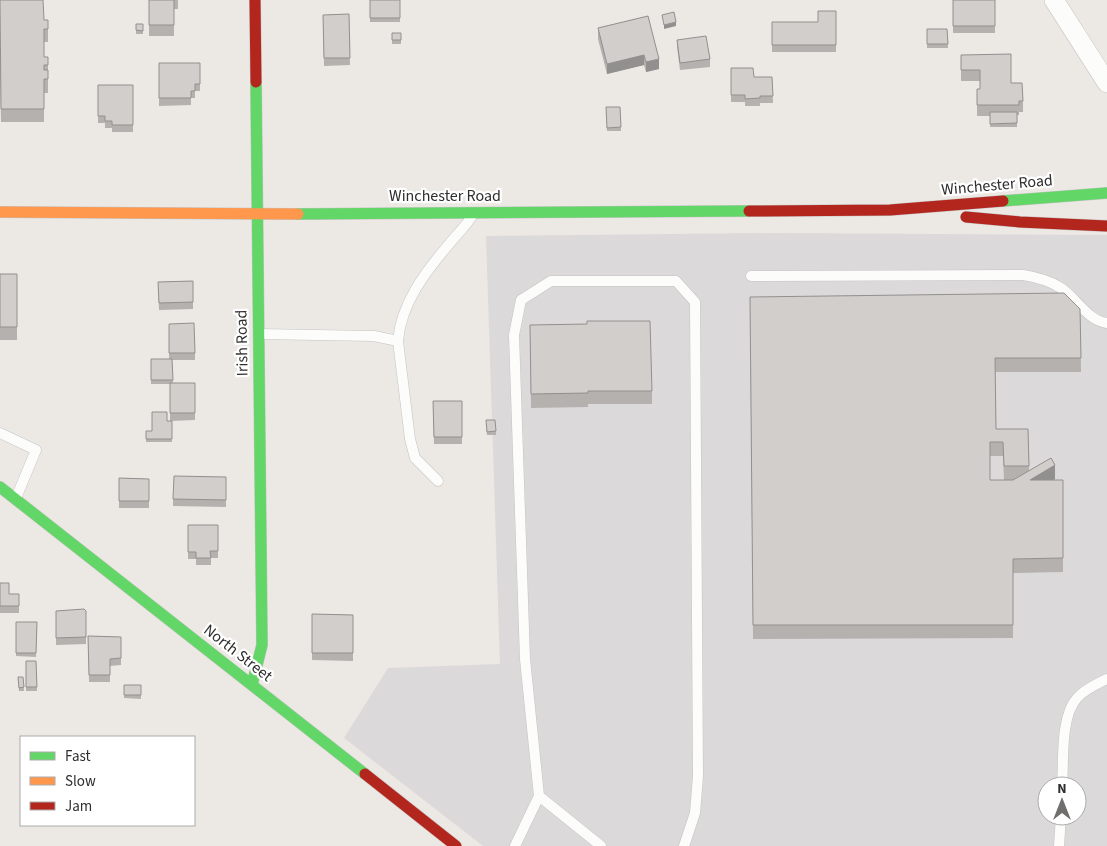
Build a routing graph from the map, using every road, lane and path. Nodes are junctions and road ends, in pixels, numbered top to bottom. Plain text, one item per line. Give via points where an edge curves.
1 (254, 0) edge
2 (1054, 0) edge
3 (1107, 83) edge
4 (1107, 193) edge
5 (890, 210) junction
6 (0, 212) edge
7 (474, 212) junction
8 (257, 214) junction
9 (1107, 226) edge
10 (751, 276) dead end
11 (1107, 323) edge
12 (258, 334) junction
13 (398, 341) junction
14 (0, 433) edge
15 (438, 481) dead end
16 (0, 487) edge
17 (15, 499) junction
18 (1107, 679) edge
19 (252, 685) junction
20 (1062, 776) edge
21 (539, 796) junction
22 (1060, 826) edge
23 (456, 846) edge
24 (515, 846) edge
25 (601, 846) edge
26 (684, 846) edge
27 (1059, 846) edge

1 - 8 street, Irish Road
2 - 3 street
4 - 5 street, Winchester Road
5 - 7 street, Winchester Road
5 - 9 street, Winchester Road
6 - 8 street, Winchester Road
7 - 8 street, Winchester Road
7 - 13 lane via 412,294
8 - 12 street, Irish Road
10 - 11 lane via 1023,275 1059,286 1098,322
12 - 13 lane via 374,336
12 - 19 street, Irish Road via 262,645
13 - 15 lane via 415,458
14 - 17 lane via 36,450
16 - 17 street, North Street
17 - 19 street, North Street
18 - 20 lane via 1076,698 1069,710 1065,724
19 - 23 street, North Street
21 - 24 lane
21 - 25 lane
21 - 26 lane via 524,639 514,335 521,300 551,281 676,281 694,302 698,776 695,813
22 - 27 lane

